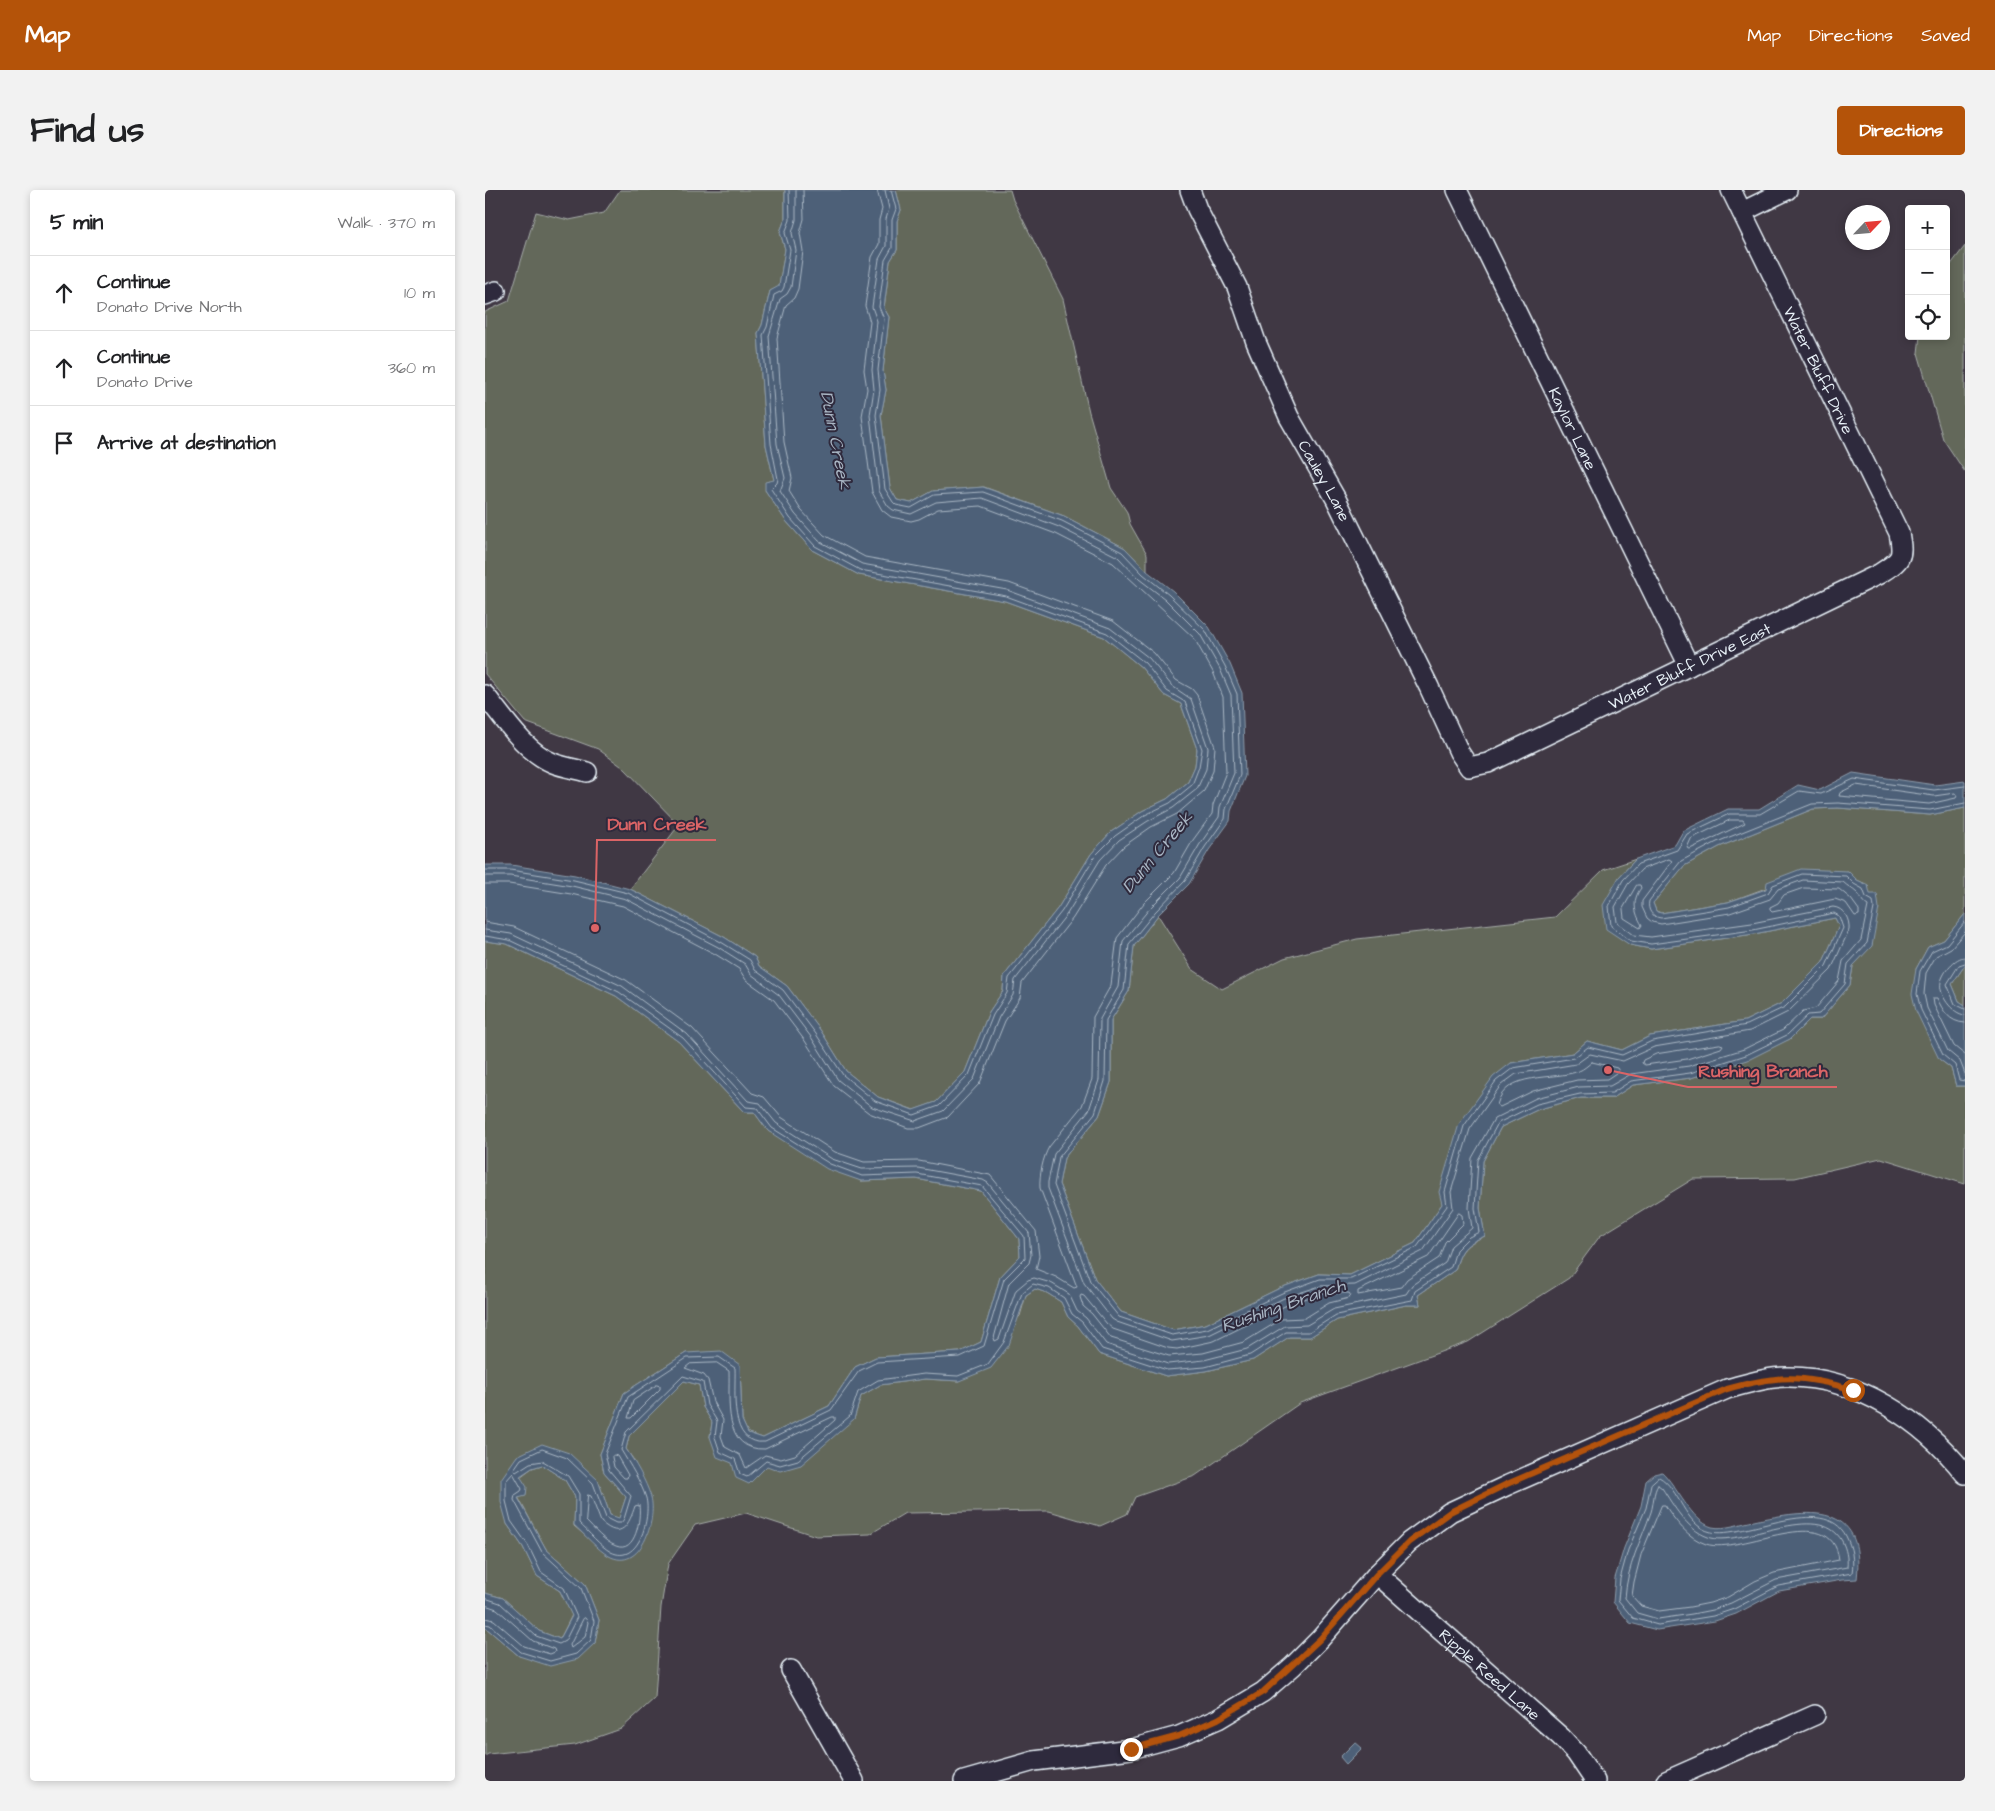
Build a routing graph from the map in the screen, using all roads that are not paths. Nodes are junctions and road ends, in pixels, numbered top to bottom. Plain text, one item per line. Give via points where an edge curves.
1 (1190, 190) edge
2 (1457, 190) edge
3 (1731, 190) edge
4 (1787, 190) edge
5 (1742, 212) junction
6 (1902, 551) joint
7 (1689, 666) junction
8 (485, 695) edge
9 (1469, 767) joint
10 (587, 772) dead end
11 (1965, 1474) edge
12 (1377, 1574) junction
13 (791, 1670) dead end
14 (1815, 1715) dead end
15 (854, 1781) edge
16 (964, 1781) edge
17 (1595, 1781) edge
18 (1666, 1781) edge

1 - 9 street, Cauley Lane via 1237,287 1256,342 1289,418 1336,499
2 - 7 street, Kaylor Lane
3 - 5 street, Water Bluff Drive
4 - 5 street
5 - 6 street, Water Bluff Drive via 1899,533
6 - 7 street, Water Bluff Drive East via 1897,563 1879,574
7 - 9 street, Water Bluff Drive East via 1488,763
8 - 10 street via 537,754 553,763
11 - 12 street via 1929,1436 1878,1400 1825,1381 1787,1377 1756,1382 1727,1389 1450,1512 1409,1542
12 - 16 street via 1293,1666 1263,1692 1218,1719 1179,1736 1131,1749 1035,1761
12 - 17 street, Ripple Reed Lane via 1561,1736
13 - 15 street
14 - 18 street

